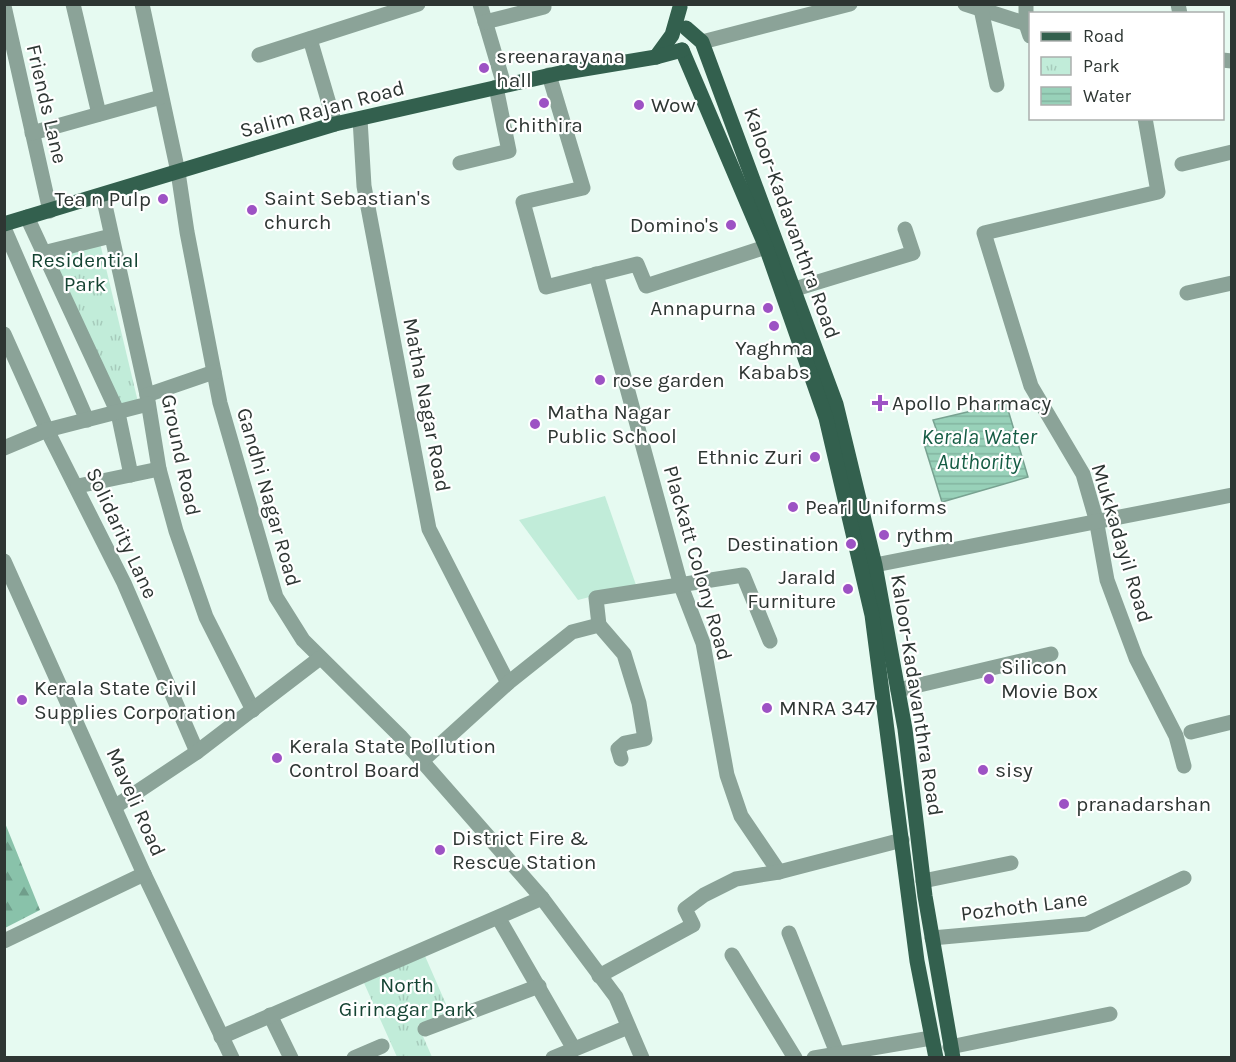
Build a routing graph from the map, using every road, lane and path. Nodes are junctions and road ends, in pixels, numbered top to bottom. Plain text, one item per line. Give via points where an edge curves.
1 (73, 4) edge
2 (142, 4) edge
3 (418, 4) edge
4 (480, 4) edge
5 (543, 4) edge
6 (850, 4) edge
7 (965, 4) edge
8 (1026, 4) edge
9 (679, 5) edge
10 (4, 6) edge
11 (386, 9) edge
12 (981, 9) junction
13 (485, 22) junction
14 (686, 28) junction
15 (1029, 28) edge
16 (310, 39) junction
17 (702, 42) junction
18 (682, 50) junction
19 (260, 55) dead end
20 (656, 57) junction
21 (549, 75) junction
22 (997, 85) dead end
23 (500, 86) junction
24 (161, 97) junction
25 (99, 114) junction
26 (360, 119) junction
27 (1145, 120) edge
28 (335, 124) junction
29 (32, 133) junction
30 (1232, 152) edge
31 (460, 164) dead end
32 (1182, 164) dead end
33 (178, 172) junction
34 (103, 196) junction
35 (50, 211) junction
36 (27, 217) junction
37 (4, 226) edge
38 (905, 229) dead end
39 (111, 236) junction
40 (766, 247) junction
41 (43, 253) junction
42 (596, 274) junction
43 (1232, 283) edge
44 (795, 288) junction
45 (1187, 293) dead end
46 (4, 334) edge
47 (214, 372) junction
48 (819, 377) junction
49 (147, 400) junction
50 (118, 413) junction
51 (87, 420) junction
52 (47, 430) junction
53 (4, 448) edge
54 (159, 469) junction
55 (131, 475) junction
56 (78, 486) junction
57 (1232, 495) edge
58 (1096, 519) junction
59 (4, 561) edge
60 (875, 565) junction
61 (681, 586) junction
62 (599, 625) junction
63 (770, 641) dead end
64 (1051, 654) dead end
65 (320, 658) junction
66 (508, 683) junction
67 (898, 690) junction
68 (253, 710) junction
69 (1232, 722) edge
70 (1191, 732) dead end
71 (197, 752) junction
72 (621, 759) dead end
73 (422, 761) junction
74 (1184, 766) dead end
75 (116, 806) junction
76 (918, 839) junction
77 (902, 840) junction
78 (1011, 862) dead end
79 (779, 872) junction
80 (144, 874) junction
81 (1184, 878) dead end
82 (923, 881) junction
83 (542, 898) junction
84 (499, 919) junction
85 (789, 933) dead end
86 (932, 938) junction
87 (4, 941) edge
88 (732, 955) dead end
89 (599, 976) junction
90 (539, 986) junction
91 (1110, 1014) dead end
92 (270, 1015) junction
93 (628, 1028) junction
94 (425, 1029) dead end
95 (221, 1037) junction
96 (931, 1038) junction
97 (382, 1046) dead end
98 (574, 1049) junction
99 (952, 1052) edge
100 (837, 1053) junction
101 (232, 1058) edge
102 (291, 1058) edge
103 (354, 1058) edge
104 (553, 1058) edge
105 (642, 1058) edge
106 (795, 1058) edge
107 (814, 1058) edge
108 (936, 1058) edge

1 - 25 street
2 - 24 street, Gandhi Nagar Road
3 - 11 street
4 - 13 street
5 - 13 street via 544,7
6 - 17 street
7 - 12 street
8 - 15 street
9 - 14 main road
9 - 20 main road via 672,35
10 - 29 street, Friends Lane
11 - 16 street
12 - 15 street
12 - 22 street
13 - 23 street
14 - 17 main road
14 - 18 main road
16 - 19 street
16 - 28 street
17 - 44 main road, Kaloor-Kadavanthra Road
18 - 20 main road, Salim Rajan Road
18 - 40 main road, Kaloor-Kadavanthra Road
20 - 21 main road, Salim Rajan Road
21 - 23 main road, Salim Rajan Road
21 - 42 street via 583,188 523,202 546,287
23 - 26 main road, Salim Rajan Road
23 - 31 street via 509,151
24 - 25 street
24 - 33 street, Gandhi Nagar Road
25 - 29 street
26 - 28 main road, Salim Rajan Road
26 - 66 street, Matha Nagar Road via 364,186 429,529
27 - 58 street, Mukkadayil Road via 1158,192 984,233 1031,386 1083,474
28 - 33 main road, Salim Rajan Road
29 - 35 street, Friends Lane
30 - 32 street
33 - 34 main road, Salim Rajan Road
33 - 47 street, Gandhi Nagar Road
34 - 35 main road, Salim Rajan Road
34 - 39 street, Ground Road
35 - 36 main road, Salim Rajan Road
36 - 37 main road, Salim Rajan Road
36 - 41 street
37 - 51 street
38 - 44 street via 913,253
39 - 41 street
39 - 49 street, Ground Road
40 - 42 street via 645,286 637,264
40 - 48 main road, Kaloor-Kadavanthra Road
41 - 50 street
42 - 61 street, Plackatt Colony Road
43 - 45 street
44 - 48 main road, Kaloor-Kadavanthra Road
46 - 52 street, Solidarity Lane
47 - 49 street
47 - 65 street, Gandhi Nagar Road via 276,597 303,640
48 - 60 main road, Kaloor-Kadavanthra Road via 836,404
48 - 77 main road, Kaloor-Kadavanthra Road via 872,615
49 - 50 street
49 - 54 street, Ground Road
50 - 51 street
50 - 55 street
51 - 52 street
52 - 53 street
52 - 56 street, Solidarity Lane
54 - 55 street
54 - 68 street, Ground Road via 206,617
55 - 56 street
56 - 71 street, Solidarity Lane
57 - 58 street
58 - 60 street
58 - 74 street, Mukkadayil Road via 1107,580 1136,658 1176,736
59 - 75 street, Maveli Road
60 - 67 main road, Kaloor-Kadavanthra Road
61 - 62 street via 596,598
61 - 63 street via 743,575
61 - 79 street, Plackatt Colony Road via 703,643 727,775 741,816
62 - 66 street via 572,632
62 - 72 street via 624,654 645,739 625,743 618,749
64 - 67 street
65 - 68 street
65 - 73 street, Gandhi Nagar Road
66 - 73 street
67 - 76 main road, Kaloor-Kadavanthra Road
68 - 71 street
69 - 70 street
71 - 75 street
73 - 83 street, Gandhi Nagar Road
75 - 80 street, Maveli Road
76 - 77 main road
76 - 82 main road, Kaloor-Kadavanthra Road
77 - 79 street
77 - 96 main road, Kaloor-Kadavanthra Road
78 - 82 street
79 - 89 street via 736,879 704,895 685,909 693,925
80 - 87 street
80 - 95 street, Maveli Road
81 - 86 street, Pozhoth Lane via 1087,924
82 - 86 main road, Kaloor-Kadavanthra Road
83 - 84 street
83 - 89 street, Gandhi Nagar Road
84 - 90 street
84 - 92 street
85 - 100 street
86 - 99 main road, Kaloor-Kadavanthra Road
88 - 106 street
89 - 93 street, Gandhi Nagar Road via 615,998
90 - 94 street
90 - 98 street
91 - 99 street
92 - 95 street
92 - 102 street
93 - 98 street
93 - 105 street, Gandhi Nagar Road
95 - 101 street, Maveli Road
96 - 100 street
96 - 108 main road, Kaloor-Kadavanthra Road
97 - 103 street
98 - 104 street
100 - 107 street

